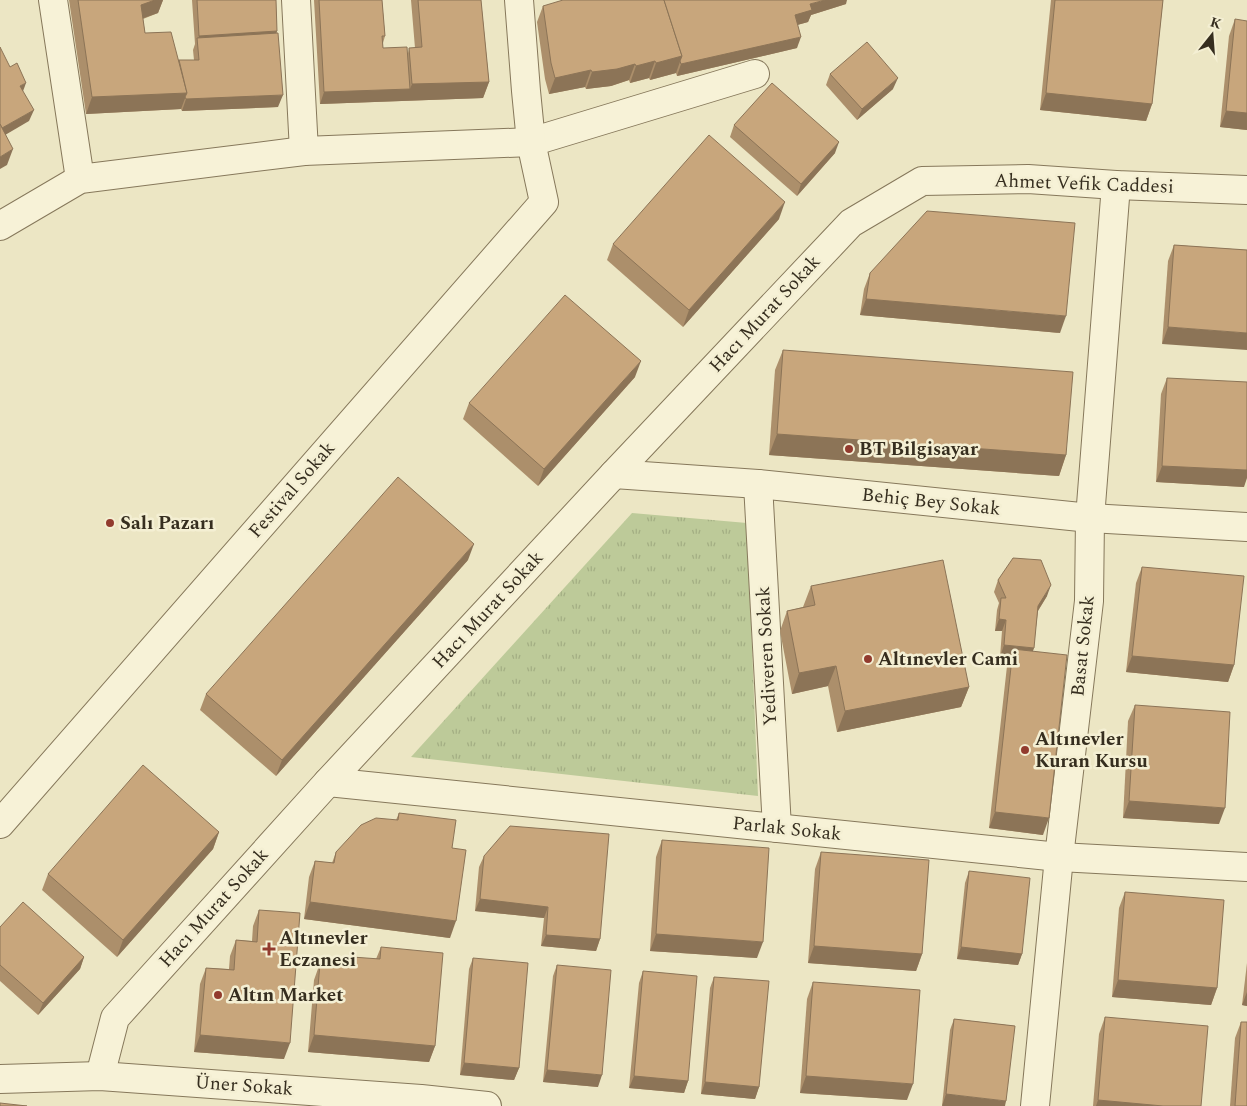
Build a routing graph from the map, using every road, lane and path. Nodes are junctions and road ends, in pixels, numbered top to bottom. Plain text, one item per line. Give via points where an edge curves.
1 (53, 0) edge
2 (296, 0) edge
3 (519, 0) edge
4 (755, 74) dead end
5 (531, 142) junction
6 (304, 151) junction
7 (80, 179) junction
8 (922, 181) joint
9 (1116, 185) junction
10 (1247, 190) edge
11 (0, 226) edge
12 (614, 474) junction
13 (758, 484) junction
14 (1090, 518) junction
15 (1247, 526) edge
16 (328, 782) junction
17 (0, 824) edge
18 (777, 828) junction
19 (1059, 857) junction
20 (1247, 867) edge
21 (100, 1076) junction
22 (0, 1078) edge
23 (487, 1106) edge
24 (1035, 1106) edge

1 - 7 street
2 - 6 street
3 - 5 street
4 - 5 street
5 - 6 street
5 - 17 street, Festival Sokak via 544,202
6 - 7 street
7 - 11 street
8 - 9 street, Ahmet Vefik Caddesi via 1028,179
8 - 12 street, Hacı Murat Sokak via 851,223
9 - 10 street, Ahmet Vefik Caddesi
9 - 14 street, Basat Sokak
12 - 13 street, Behiç Bey Sokak
12 - 16 street, Hacı Murat Sokak
13 - 14 street, Behiç Bey Sokak
13 - 18 street, Yediveren Sokak
14 - 15 street, Behiç Bey Sokak
14 - 19 street, Basat Sokak via 1089,600
16 - 18 street, Parlak Sokak
16 - 21 street, Hacı Murat Sokak via 115,1018
18 - 19 street, Parlak Sokak
19 - 20 street, Parlak Sokak
19 - 24 street, Basat Sokak
21 - 22 street, Üner Sokak
21 - 23 street, Üner Sokak

